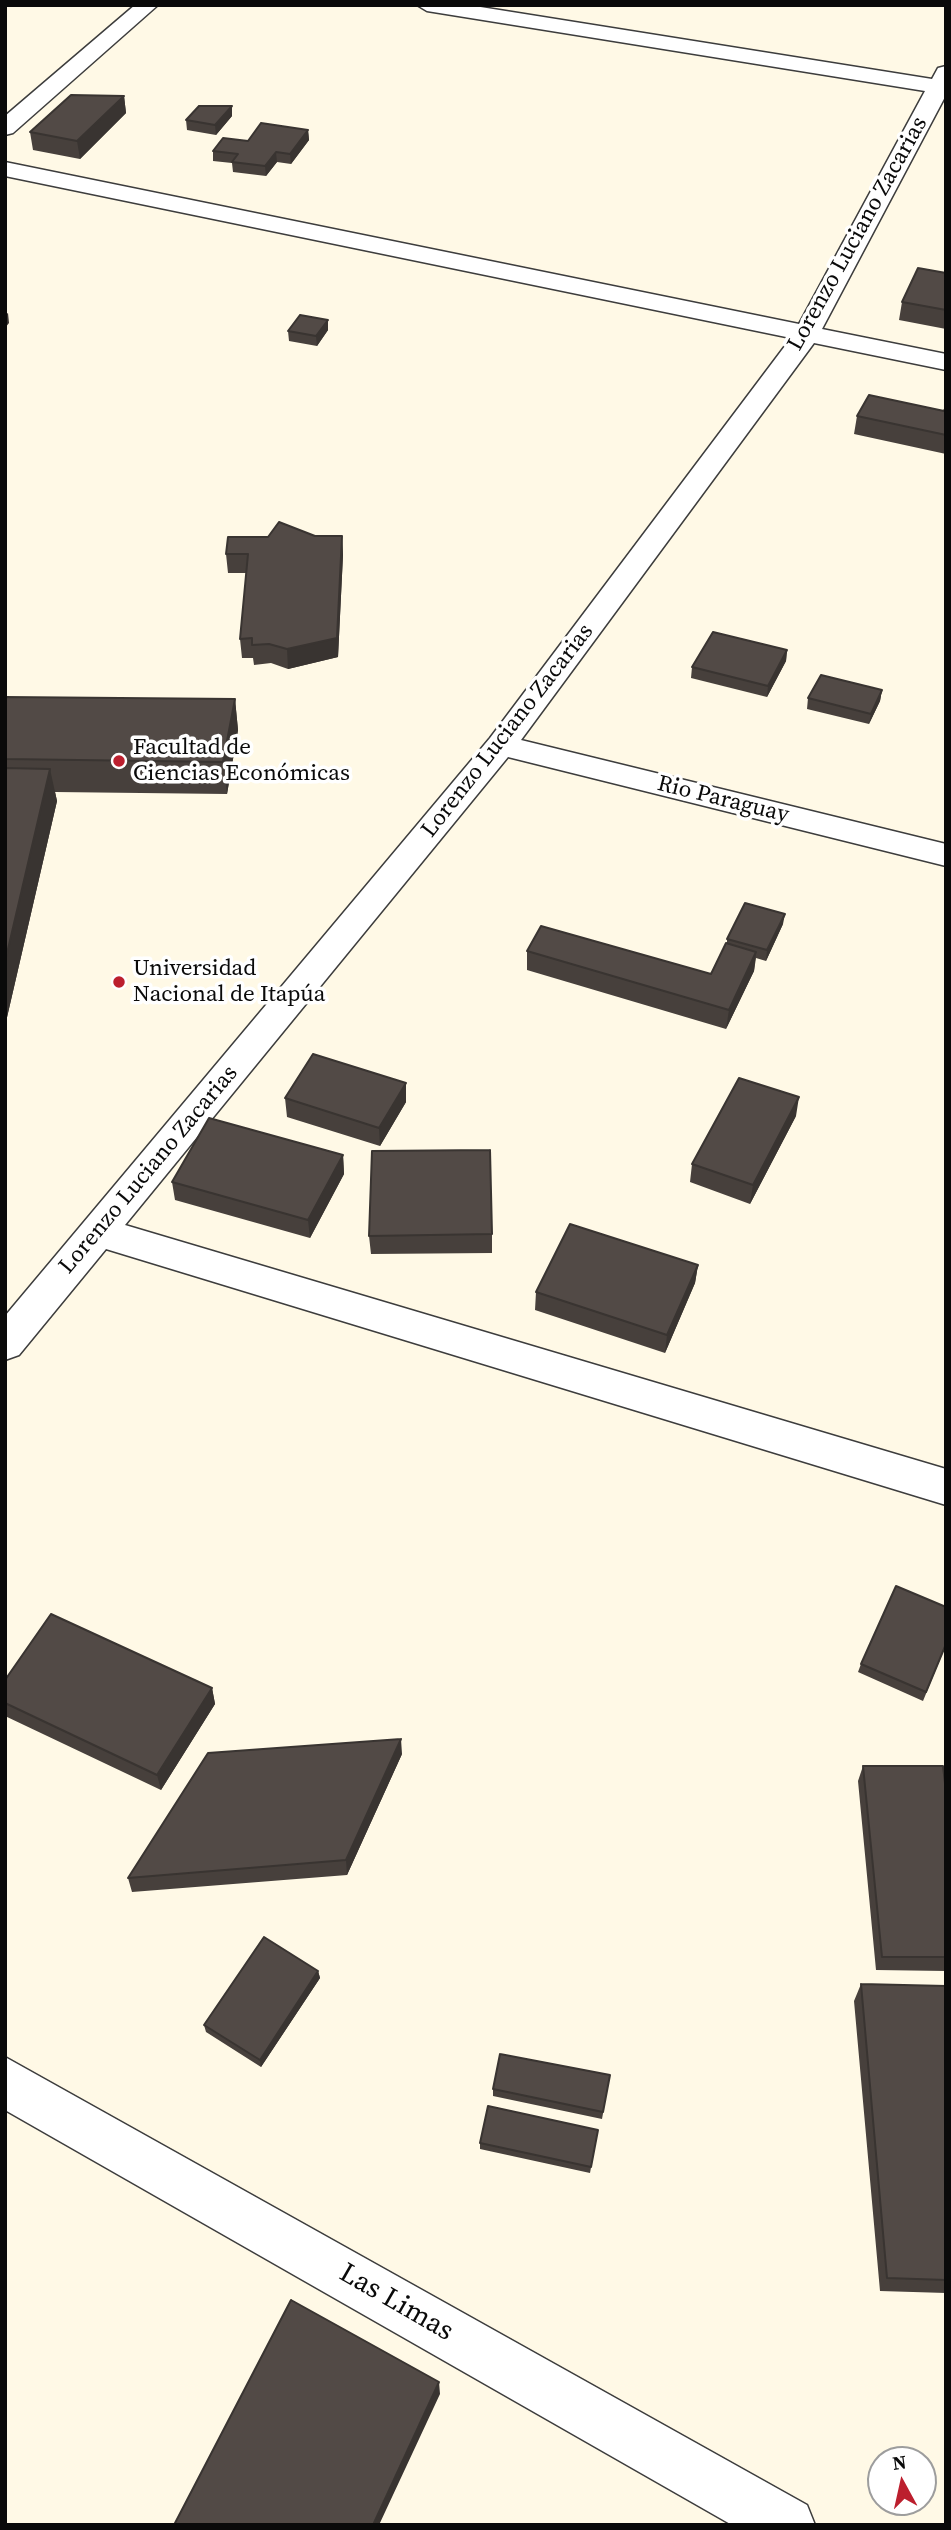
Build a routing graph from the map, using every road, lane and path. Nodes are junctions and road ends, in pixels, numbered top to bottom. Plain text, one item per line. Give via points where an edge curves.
1 (148, 5) edge
2 (427, 5) edge
3 (944, 82) edge
4 (5, 128) edge
5 (5, 169) edge
6 (807, 334) junction
7 (946, 362) edge
8 (501, 745) junction
9 (946, 855) edge
10 (98, 1232) junction
11 (5, 1344) edge
12 (946, 1487) edge
13 (5, 2082) edge
14 (787, 2525) edge

1 - 4 street
2 - 3 street
3 - 6 street, Lorenzo Luciano Zacarias
5 - 6 street
6 - 7 street
6 - 8 street, Lorenzo Luciano Zacarias
8 - 9 street, Rio Paraguay
8 - 10 street, Lorenzo Luciano Zacarias
10 - 11 street, Lorenzo Luciano Zacarias
10 - 12 street
13 - 14 street, Las Limas

